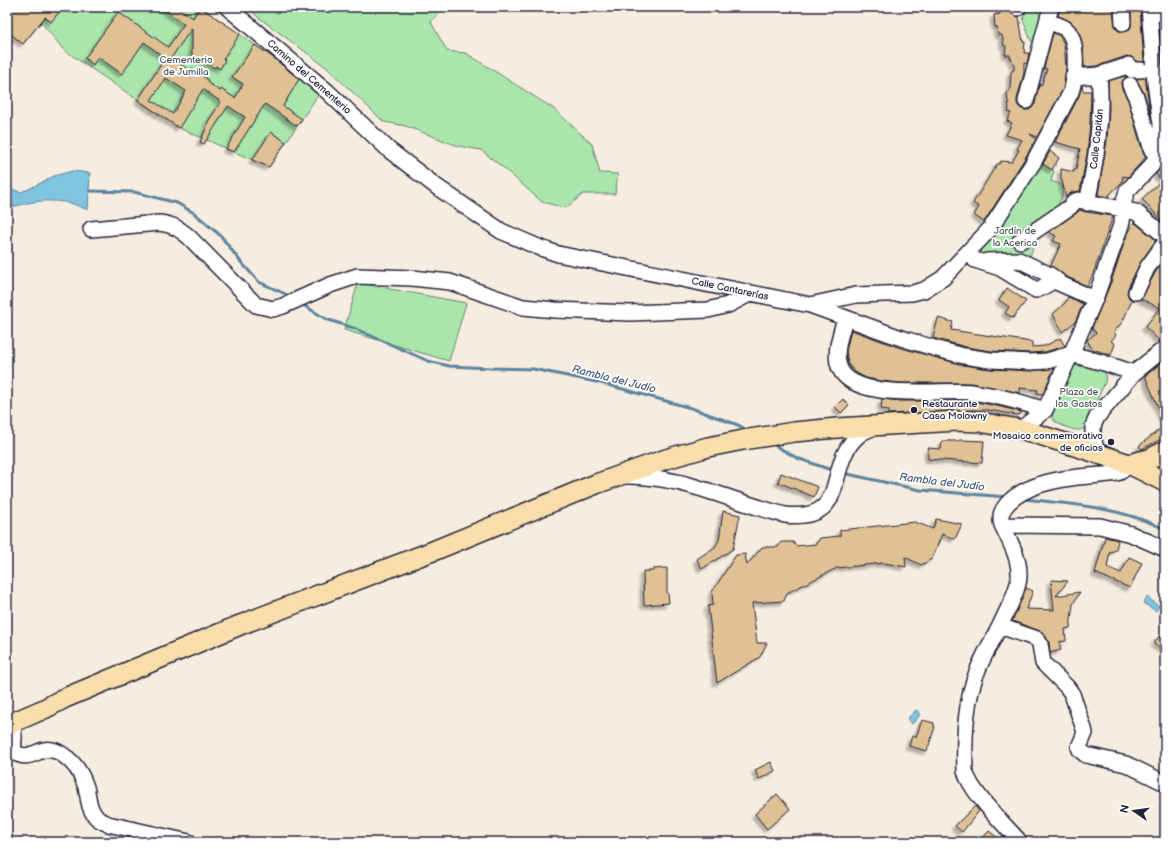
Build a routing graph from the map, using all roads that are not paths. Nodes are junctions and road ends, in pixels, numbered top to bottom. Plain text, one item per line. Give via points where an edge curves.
1 (227, 7) edge
2 (1051, 7) edge
3 (1122, 7) edge
4 (1165, 9) edge
5 (1149, 12) edge
6 (1048, 22) junction
7 (1123, 23) dead end
8 (1131, 67) dead end
9 (1099, 75) junction
10 (1073, 77) junction
11 (1160, 81) edge
12 (1130, 85) dead end
13 (1026, 101) dead end
14 (1160, 149) edge
15 (408, 165) joint
16 (1087, 202) junction
17 (1123, 210) junction
18 (91, 229) dead end
19 (1165, 236) edge
20 (1020, 241) dead end
21 (1165, 243) edge
22 (949, 272) junction
23 (1136, 292) dead end
24 (751, 293) junction
25 (1095, 299) junction
26 (810, 305) junction
27 (845, 318) junction
28 (1165, 348) edge
29 (1071, 354) junction
30 (1134, 373) junction
31 (1045, 410) junction
32 (878, 426) junction
33 (1024, 430) junction
34 (1096, 453) junction
35 (1163, 454) edge
36 (1129, 464) junction
37 (618, 476) junction
38 (1165, 482) edge
39 (1002, 517) junction
40 (1165, 549) edge
41 (1000, 626) junction
42 (8, 722) edge
43 (1165, 783) edge
44 (189, 842) edge
45 (1020, 842) edge

1 - 15 street, Camino del Cementerio via 328,92
2 - 6 street
3 - 7 street
4 - 5 street
5 - 11 street
6 - 10 street via 1064,28 1072,41 1075,54
6 - 13 street
8 - 9 street
9 - 10 street
9 - 16 street, Calle Capitán via 1099,140
10 - 22 street via 1068,99 1030,167 990,229
11 - 14 street
12 - 14 street via 1152,150
14 - 17 street via 1152,165 1127,191
15 - 24 street, Calle Cantarerías via 501,231 548,251
16 - 17 street
16 - 20 street via 1075,201
17 - 19 street via 1136,212
17 - 25 street via 1122,222
18 - 24 street via 169,223 190,238 256,305 273,308 357,276 450,282 523,306 555,310 630,313 708,310 728,305
21 - 23 street via 1147,268
22 - 25 street via 954,278 975,260 1000,268 1036,290 1054,281
22 - 26 street via 932,286 912,293 856,295
24 - 26 street, Calle Cantarerías
25 - 29 street
26 - 27 street, Calle Cantarerías
27 - 29 street, Calle Cantarerías via 940,350 976,358 1034,362
27 - 31 street via 837,358 843,373 851,382 899,392 982,394 1022,402
28 - 30 street
29 - 30 street
29 - 31 street
30 - 34 street via 1095,422 1093,432
31 - 33 street via 1026,425
32 - 33 main road via 968,421
32 - 37 main road via 794,432 744,440 666,459
32 - 37 street via 859,435 850,444 828,501 822,509 813,513 795,516 666,479
33 - 34 main road
34 - 36 main road
35 - 36 main road
36 - 38 main road
36 - 39 street via 1121,472 1047,482 1030,488 1010,501
37 - 42 main road via 240,625 65,698 42,703
39 - 40 street via 1100,526 1131,534
39 - 41 street via 1017,559 1019,582
41 - 43 street via 1037,639 1042,663 1072,694 1085,733 1079,746 1082,752 1126,764
41 - 45 street via 978,668 970,696 966,725 965,771 974,790
42 - 44 street via 15,731 14,752 26,757 43,749 54,750 74,765 86,788 90,810 98,819 108,824

